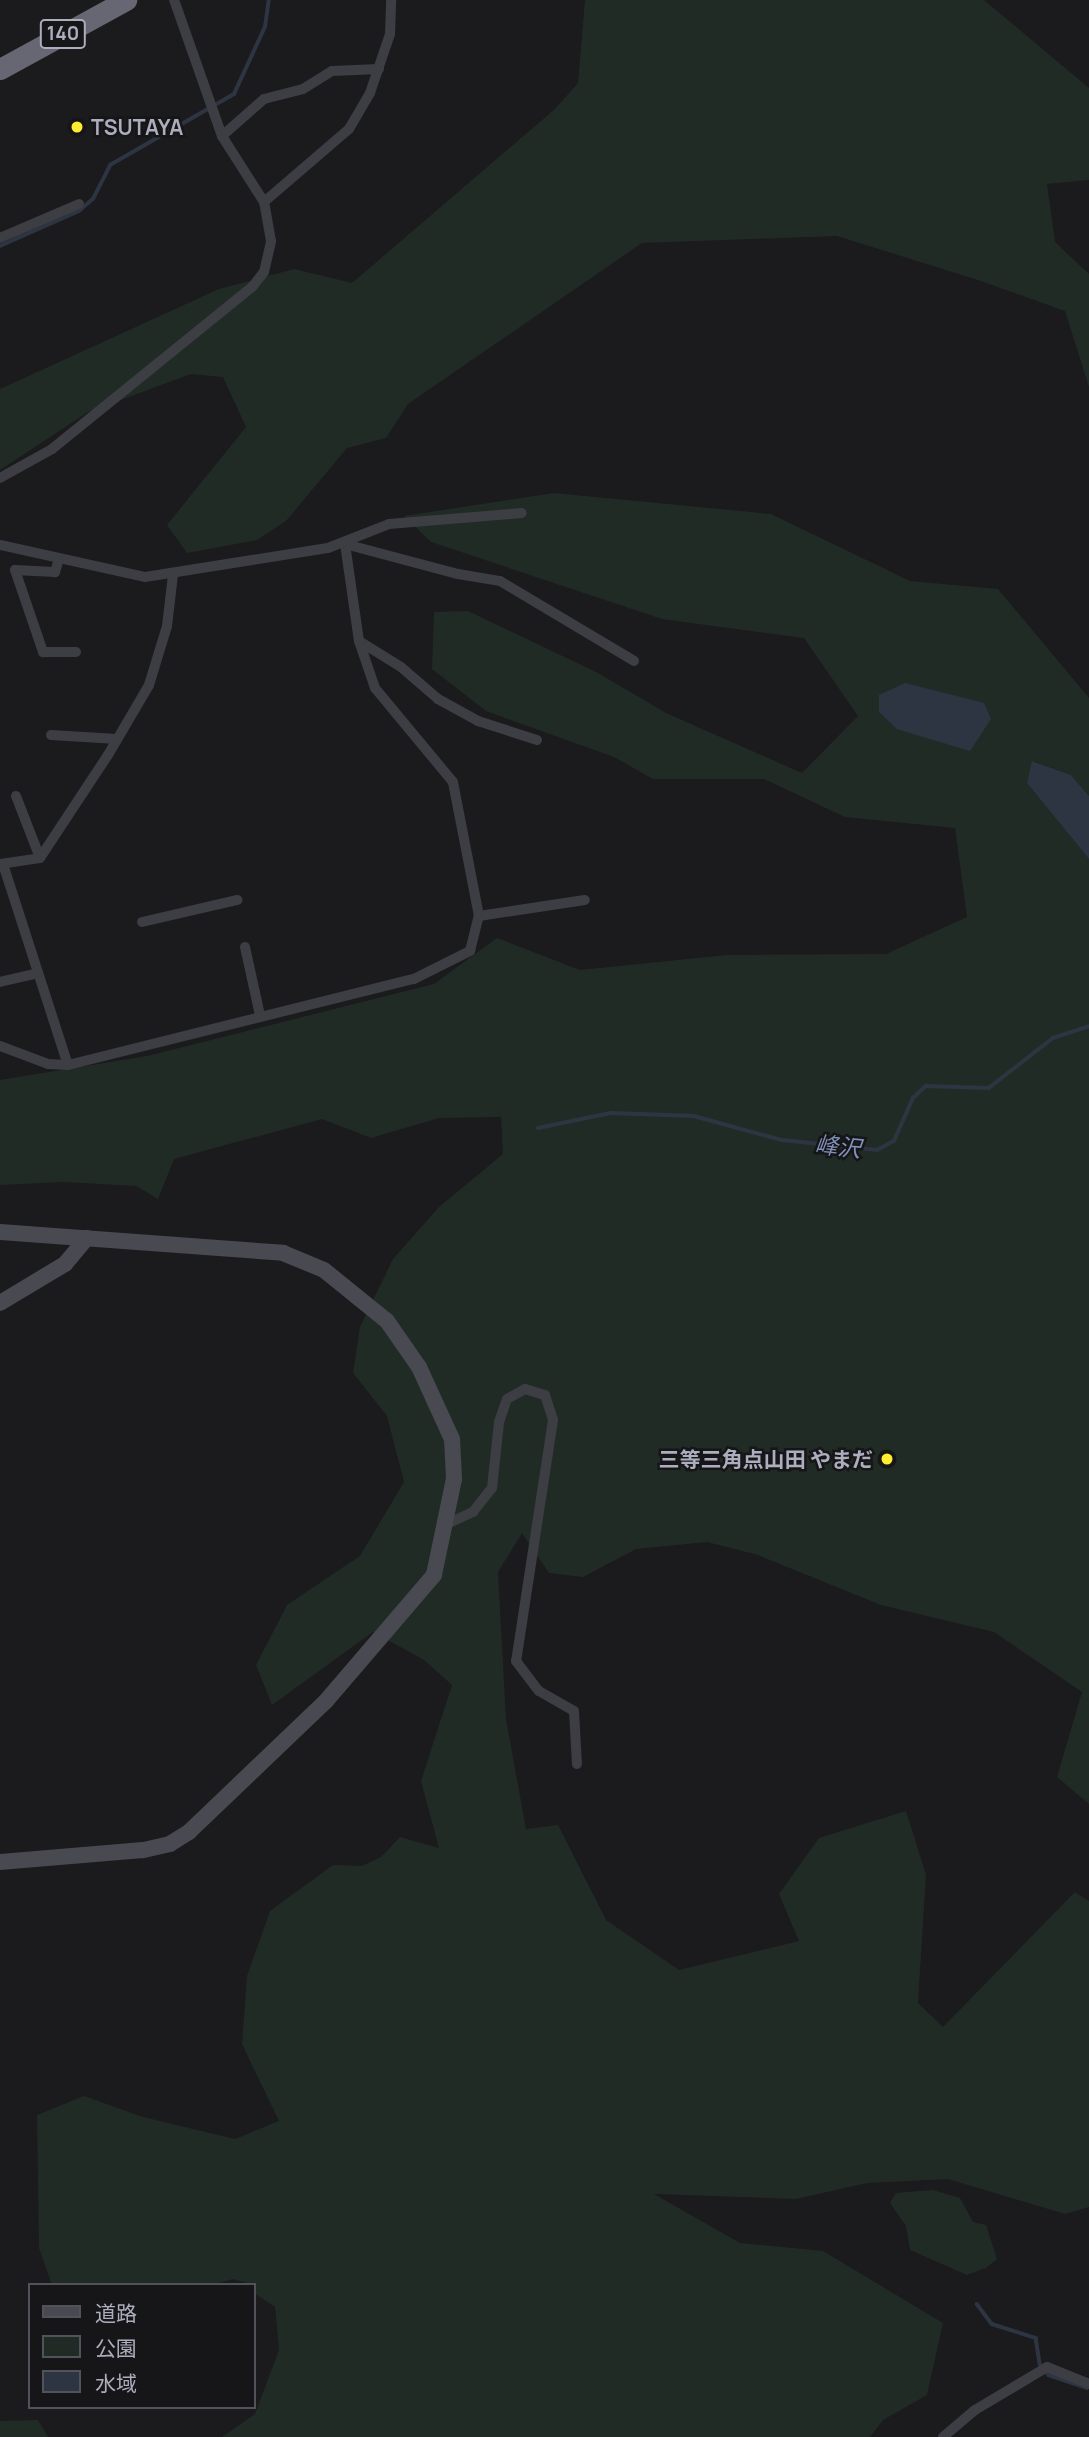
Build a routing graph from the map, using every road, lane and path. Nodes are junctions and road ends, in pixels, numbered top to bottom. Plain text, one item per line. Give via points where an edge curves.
1 (126, 0) edge
2 (174, 0) edge
3 (391, 0) edge
4 (0, 69) edge
5 (379, 69) junction
6 (222, 136) junction
7 (264, 202) junction
8 (79, 204) dead end
9 (0, 238) edge
10 (0, 478) edge
11 (522, 513) dead end
12 (345, 544) junction
13 (0, 545) edge
14 (59, 559) junction
15 (173, 575) junction
16 (359, 641) junction
17 (76, 652) dead end
18 (634, 661) dead end
19 (51, 735) dead end
20 (117, 739) junction
21 (537, 740) dead end
22 (16, 796) dead end
23 (40, 858) junction
24 (1, 864) edge
25 (237, 900) dead end
26 (585, 900) dead end
27 (479, 916) junction
28 (142, 922) dead end
29 (245, 947) dead end
30 (38, 973) junction
31 (0, 982) edge
32 (260, 1016) junction
33 (0, 1046) edge
34 (68, 1065) junction
35 (0, 1231) edge
36 (88, 1238) junction
37 (0, 1303) edge
38 (447, 1524) junction
39 (577, 1764) dead end
40 (0, 1862) edge
41 (1089, 2384) edge
42 (949, 2435) edge

1 - 4 highway, 140
2 - 6 street
3 - 5 street via 390,34
5 - 6 street via 332,71 303,89 264,99
5 - 7 street via 349,129
6 - 7 street
7 - 10 street via 271,241 264,272 253,286 52,449
8 - 9 street
11 - 12 street via 389,524
12 - 15 street
12 - 16 street
12 - 18 street via 500,581
13 - 14 street
14 - 15 street via 145,577
14 - 17 street via 55,572 15,570 43,652
15 - 20 street via 167,626 149,685
16 - 21 street via 458,710
16 - 27 street via 375,688 453,782
19 - 20 street
20 - 23 street
22 - 23 street
23 - 24 street
24 - 30 street
25 - 28 street
26 - 27 street
27 - 32 street via 470,951 414,979
29 - 32 street
30 - 31 street
30 - 34 street
32 - 34 street
33 - 34 street via 48,1064
35 - 36 street
36 - 37 street via 65,1264
36 - 38 street via 283,1253 324,1270 355,1293 387,1321 439,1404 452,1439 454,1479
38 - 39 street via 473,1511 492,1488 499,1422 507,1399 525,1389 545,1395 553,1420 516,1661 539,1691 574,1711
38 - 40 street via 434,1574 393,1628 326,1701 188,1832 170,1844 143,1850
41 - 42 street via 1047,2367

